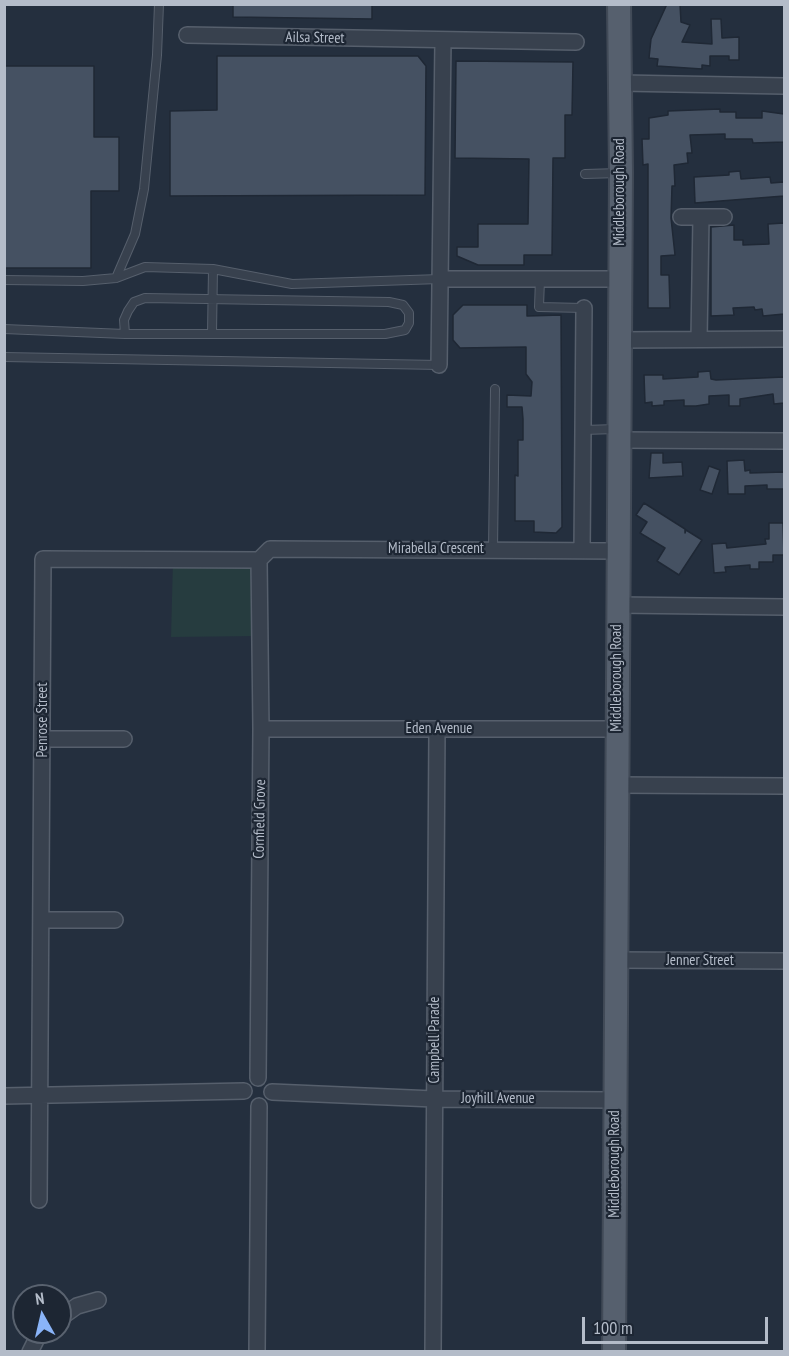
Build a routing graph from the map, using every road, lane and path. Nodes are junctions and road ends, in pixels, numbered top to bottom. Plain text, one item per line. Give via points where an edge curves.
1 (159, 4) edge
2 (619, 4) edge
3 (187, 35) dead end
4 (443, 40) junction
5 (576, 42) dead end
6 (621, 83) junction
7 (784, 86) edge
8 (621, 173) junction
9 (585, 174) dead end
10 (681, 217) dead end
11 (701, 217) junction
12 (724, 217) dead end
13 (213, 269) junction
14 (116, 278) junction
15 (440, 279) junction
16 (540, 279) junction
17 (620, 279) junction
18 (4, 280) edge
19 (212, 299) junction
20 (584, 308) joint
21 (4, 329) edge
22 (212, 333) junction
23 (125, 334) junction
24 (699, 339) junction
25 (784, 339) edge
26 (619, 340) junction
27 (4, 357) edge
28 (439, 365) joint
29 (495, 389) dead end
30 (583, 430) junction
31 (619, 435) junction
32 (784, 441) edge
33 (493, 550) junction
34 (582, 551) junction
35 (618, 551) junction
36 (259, 560) junction
37 (618, 605) junction
38 (784, 607) edge
39 (261, 729) junction
40 (437, 729) junction
41 (617, 729) junction
42 (43, 739) junction
43 (124, 740) dead end
44 (617, 785) junction
45 (784, 786) edge
46 (41, 920) junction
47 (115, 920) dead end
48 (616, 960) junction
49 (784, 962) edge
50 (258, 1078) junction
51 (244, 1091) junction
52 (272, 1092) junction
53 (4, 1096) edge
54 (38, 1096) junction
55 (434, 1099) junction
56 (615, 1100) junction
57 (259, 1106) junction
58 (39, 1200) dead end
59 (98, 1300) dead end
60 (72, 1310) edge
61 (257, 1352) edge
62 (433, 1352) edge
63 (614, 1352) edge

1 - 14 lane via 144,189 135,234
2 - 6 main road, Middleborough Road
3 - 4 street, Ailsa Street
4 - 5 street, Ailsa Street
4 - 15 street
6 - 7 street
6 - 8 main road, Middleborough Road
8 - 9 lane
8 - 17 main road, Middleborough Road
10 - 11 street
11 - 12 street
11 - 24 street
13 - 14 lane via 145,267
13 - 15 lane via 292,284
13 - 19 lane
14 - 18 lane
15 - 16 street
15 - 28 street
16 - 17 street
16 - 20 lane via 539,307
17 - 26 main road, Middleborough Road
19 - 22 lane
19 - 22 lane via 389,302 403,305 409,313 405,330 396,333
19 - 23 lane via 145,298 134,302 124,320
20 - 30 street
21 - 23 lane
22 - 23 lane
24 - 25 street
24 - 26 street
26 - 31 main road, Middleborough Road
27 - 28 lane
29 - 33 lane
30 - 31 lane
30 - 34 street
31 - 32 street
31 - 35 main road, Middleborough Road
33 - 34 street, Mirabella Crescent
33 - 36 street, Mirabella Crescent via 270,549
34 - 35 street, Mirabella Crescent
35 - 37 main road, Middleborough Road
36 - 39 street, Cornfield Grove
36 - 42 street, Penrose Street via 44,559
37 - 38 street
37 - 41 main road, Middleborough Road
39 - 40 street, Eden Avenue
39 - 50 street, Cornfield Grove
40 - 41 street, Eden Avenue
40 - 55 street, Campbell Parade
41 - 44 main road, Middleborough Road
42 - 43 street
42 - 46 street, Penrose Street
44 - 45 street
44 - 48 main road, Middleborough Road
46 - 47 street
46 - 54 street, Penrose Street
48 - 49 street, Jenner Street
48 - 56 main road, Middleborough Road
50 - 51 street via 246,1085
50 - 52 street via 268,1082
51 - 54 street
51 - 57 street via 248,1102
52 - 55 street, Joyhill Avenue
52 - 57 street via 267,1103
53 - 54 street
54 - 58 street, Penrose Street
55 - 56 street, Joyhill Avenue
55 - 62 street, Campbell Parade
56 - 63 main road, Middleborough Road
57 - 61 street
59 - 60 street

